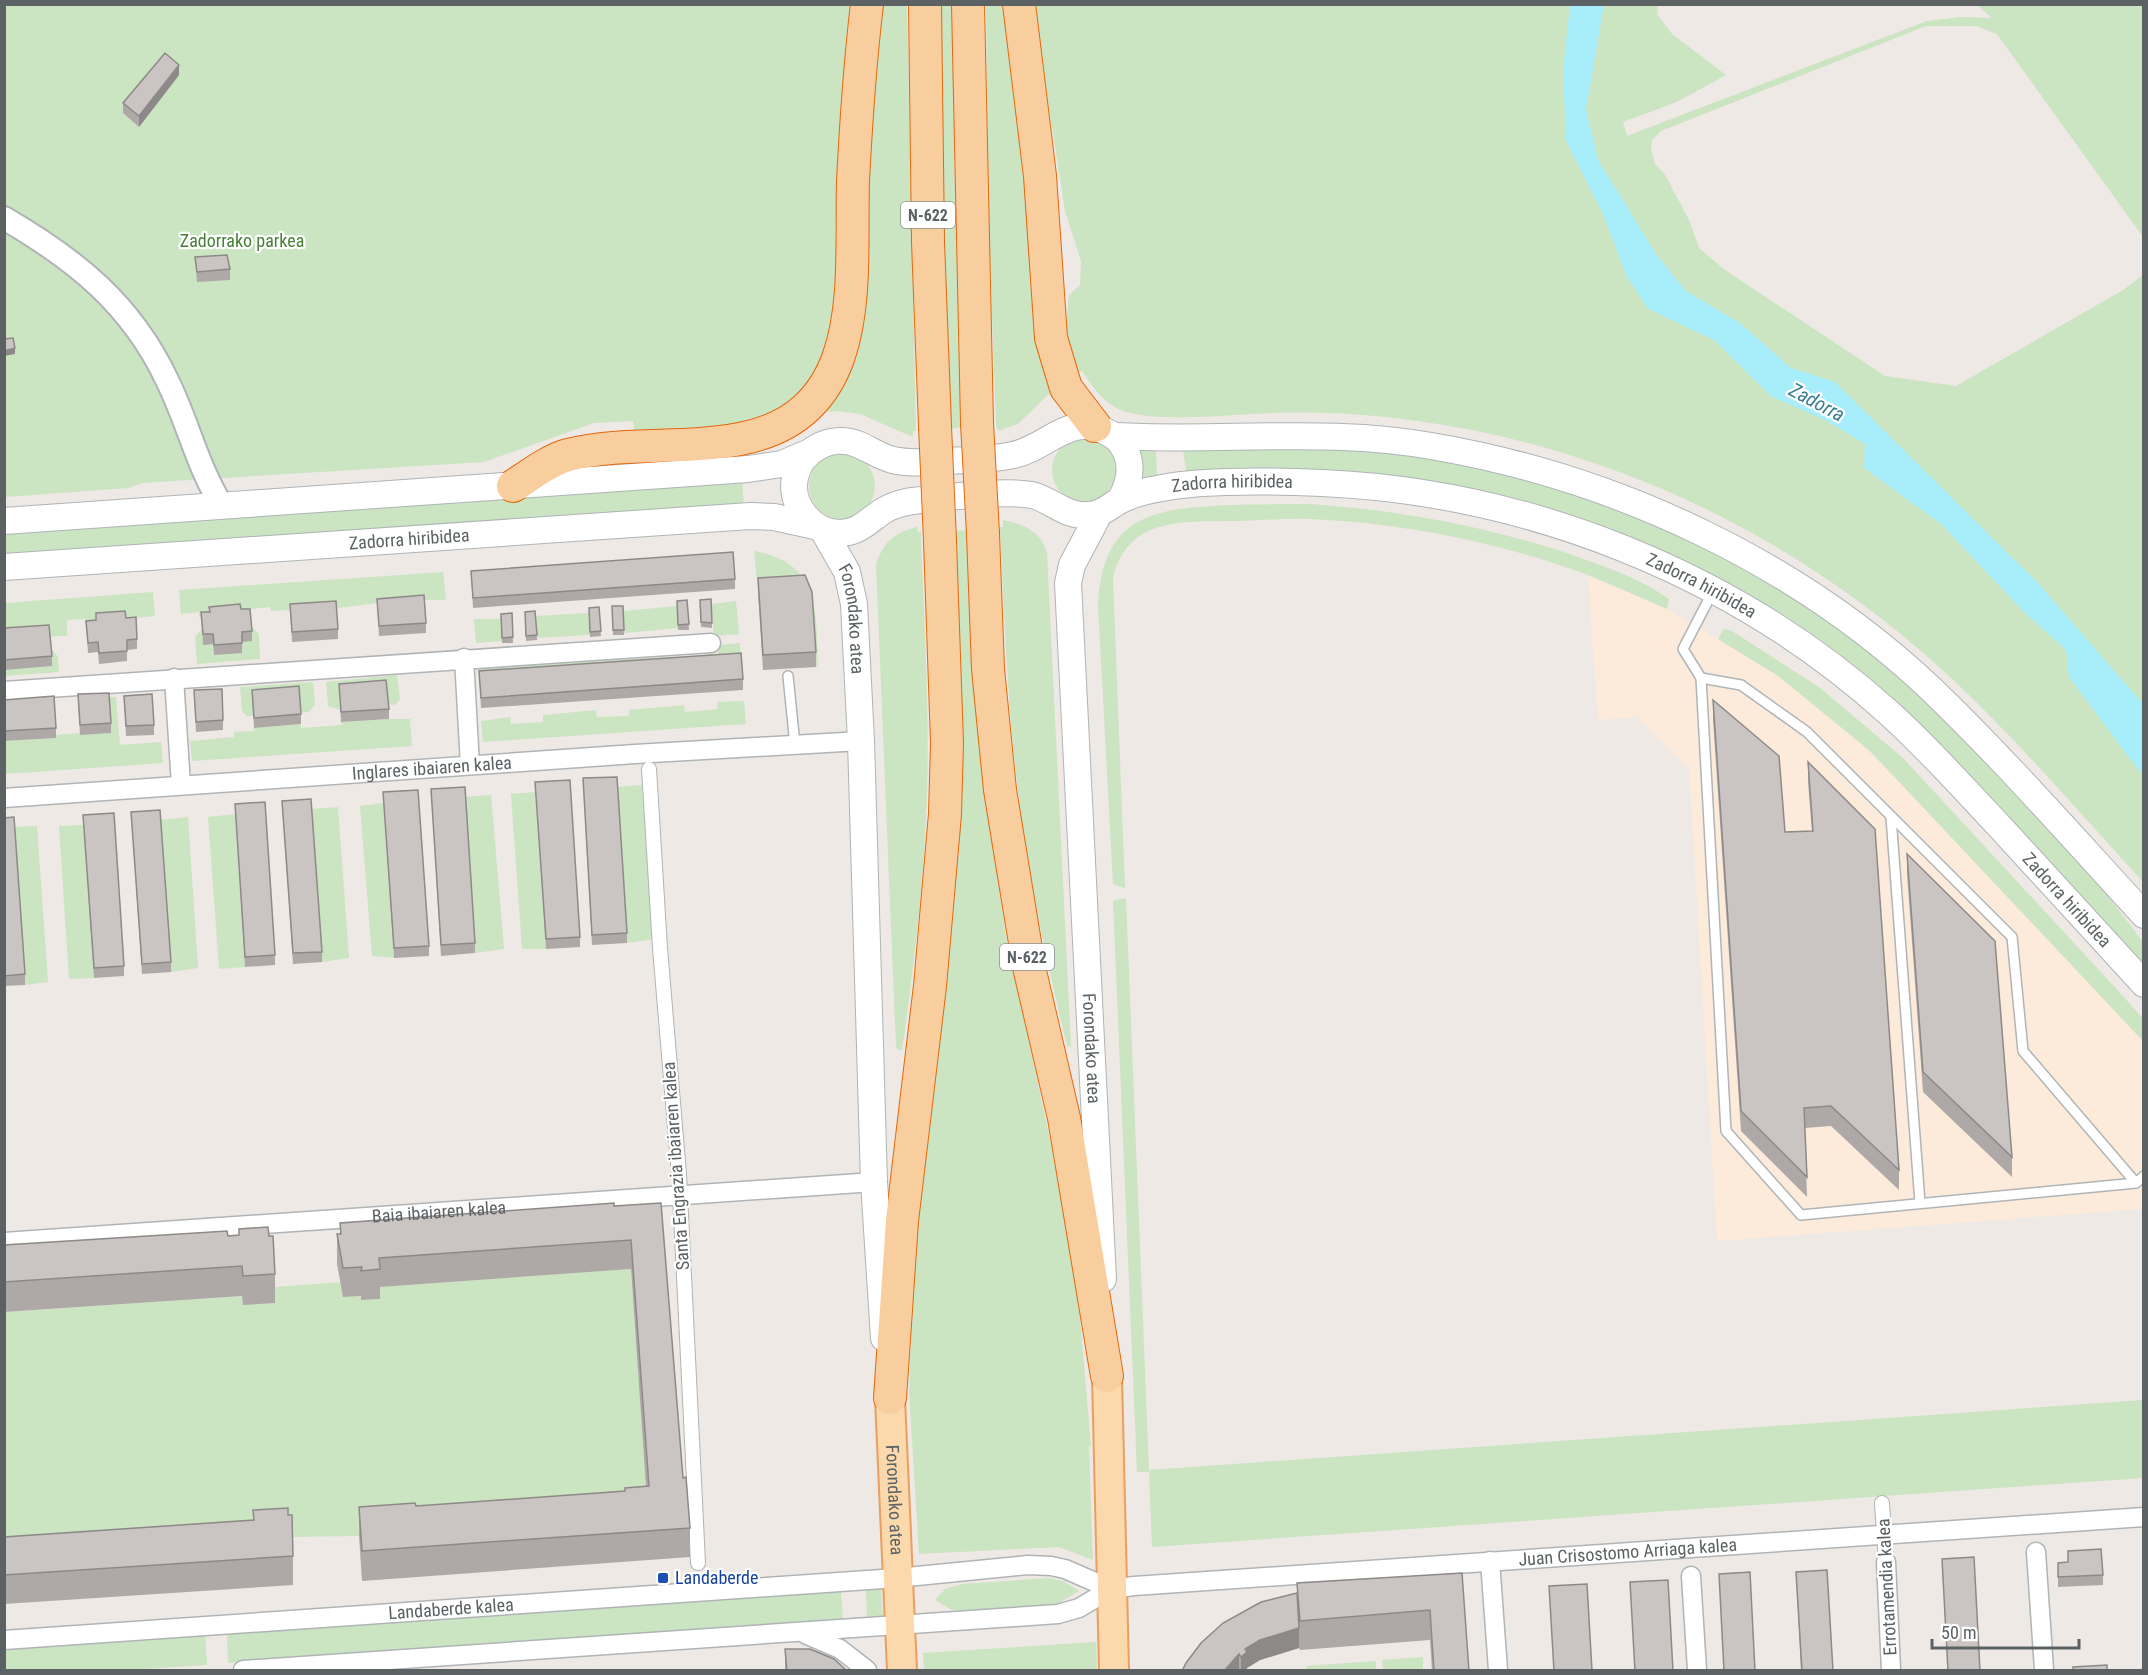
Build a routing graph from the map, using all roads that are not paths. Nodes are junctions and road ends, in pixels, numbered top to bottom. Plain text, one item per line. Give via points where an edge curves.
1 (867, 4) edge
2 (926, 4) edge
3 (968, 4) edge
4 (1019, 4) edge
5 (4, 218) edge
6 (1105, 431) junction
7 (810, 452) junction
8 (513, 486) junction
9 (1121, 499) junction
10 (222, 506) junction
11 (1099, 514) junction
12 (4, 521) edge
13 (819, 528) junction
14 (4, 567) edge
15 (1713, 591) junction
16 (711, 643) dead end
17 (464, 658) junction
18 (788, 676) dead end
19 (174, 678) junction
20 (1701, 678) junction
21 (4, 691) edge
22 (861, 741) junction
23 (795, 745) junction
24 (470, 765) junction
25 (649, 769) dead end
26 (181, 785) junction
27 (4, 798) edge
28 (1891, 817) junction
29 (2144, 915) edge
30 (2144, 984) edge
31 (2144, 1176) edge
32 (874, 1182) junction
33 (2136, 1183) junction
34 (680, 1196) junction
35 (1920, 1203) junction
36 (4, 1242) edge
37 (1107, 1376) junction
38 (890, 1398) junction
39 (1882, 1503) dead end
40 (2144, 1517) edge
41 (1885, 1535) junction
42 (2036, 1552) dead end
43 (1490, 1561) junction
44 (1886, 1562) joint
45 (698, 1563) dead end
46 (1691, 1576) dead end
47 (897, 1578) junction
48 (1111, 1589) junction
49 (899, 1625) junction
50 (798, 1632) junction
51 (4, 1640) edge
52 (243, 1671) edge
53 (867, 1671) edge
54 (902, 1671) edge
55 (1114, 1671) edge
56 (1498, 1671) edge
57 (1697, 1671) edge
58 (1891, 1671) edge
59 (2044, 1671) edge

1 - 8 highway via 855,124 852,306 840,359 818,394 801,411 765,432 739,439 609,448 566,456
2 - 38 highway, N-622, bridge via 928,242 947,731 945,814 930,986 902,1221
3 - 37 highway, N-622, bridge via 977,423 988,669 1001,802 1029,967 1066,1130
4 - 6 highway via 1040,176 1051,338 1066,388
5 - 10 street via 67,258 125,312 168,380 200,466
6 - 7 main road via 1071,426 1044,444 1010,456 900,462 845,441 831,441
6 - 9 main road via 1124,447 1130,465 1127,489
6 - 29 main road via 1175,439 1310,435 1436,446 1557,477 1675,520 1814,596 1878,644 1929,687 1985,743
7 - 8 main road via 773,466
7 - 13 main road, Forondako atea via 800,465 794,491 803,512
8 - 10 main road
9 - 11 main road
9 - 15 main road, Zadorra hiribidea via 1179,486 1251,482 1324,483 1407,491 1500,508 1598,538
10 - 12 main road
11 - 13 main road, Zadorra hiribidea via 1074,515 1032,495 1001,495 917,500 885,509 856,530 840,533
11 - 37 main road, Forondako atea via 1072,565 1068,600
13 - 14 main road, Zadorra hiribidea via 774,517 750,516
13 - 22 main road, Forondako atea via 848,572 854,604
15 - 20 lane via 1683,649
15 - 30 main road, Zadorra hiribidea via 1773,624 1889,713 1946,768
16 - 17 street
17 - 19 street
17 - 24 street
18 - 23 lane
19 - 21 street
19 - 26 street
20 - 28 lane via 1741,685 1807,732
20 - 35 lane via 1725,1131 1801,1215
22 - 23 street, Inglares ibaiaren kalea
22 - 32 main road, Forondako atea
23 - 24 street, Inglares ibaiaren kalea
24 - 26 street, Inglares ibaiaren kalea
25 - 34 street, Santa Engrazia ibaiaren kalea
26 - 27 street, Inglares ibaiaren kalea
28 - 33 lane via 2012,938 2023,1052
28 - 35 lane
31 - 33 lane
32 - 34 street, Baia ibaiaren kalea
32 - 38 main road, Forondako atea
33 - 35 lane
34 - 36 street, Baia ibaiaren kalea
34 - 45 street, Santa Engrazia ibaiaren kalea
37 - 48 main road, Forondako atea
38 - 47 main road, Forondako atea
39 - 41 street, Errotamendia kalea
40 - 41 street, Juan Crisostomo Arriaga kalea
41 - 43 street, Juan Crisostomo Arriaga kalea
41 - 44 street, Errotamendia kalea
42 - 59 street
43 - 48 street, Juan Crisostomo Arriaga kalea
43 - 56 street
44 - 58 street, Errotamendia kalea
46 - 57 street
47 - 48 street, Forondako atea via 1051,1566
47 - 49 main road, Forondako atea
47 - 51 street, Landaberde kalea
48 - 49 street via 1066,1613
48 - 55 main road, Forondako atea
49 - 50 street
49 - 54 main road, Forondako atea
50 - 52 street
50 - 53 street via 840,1649

